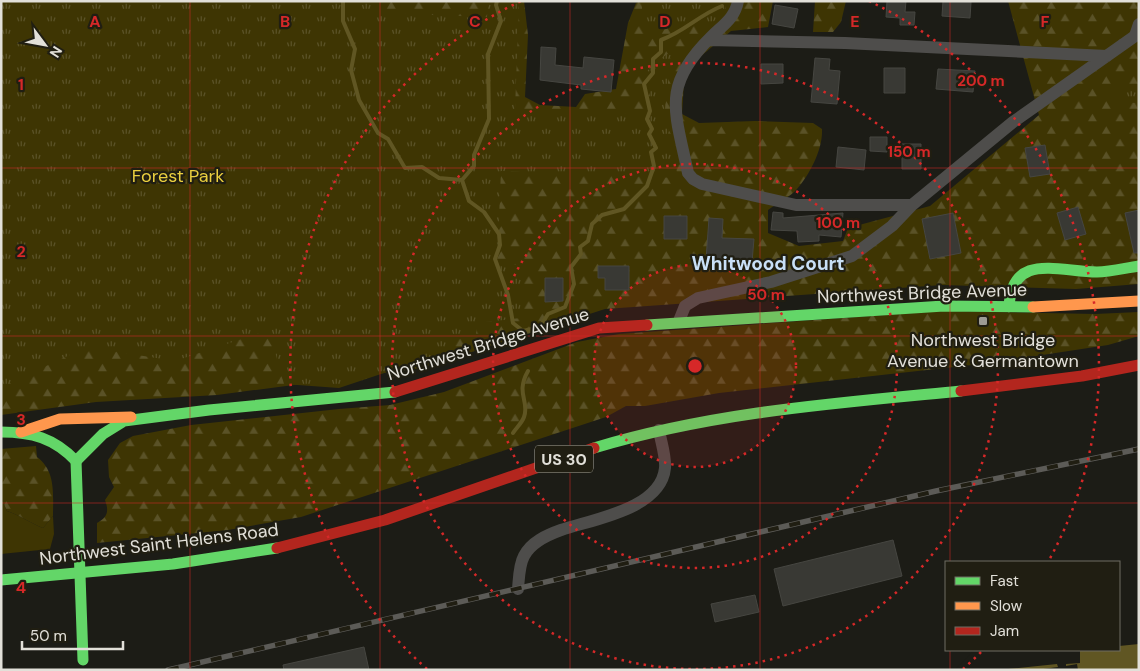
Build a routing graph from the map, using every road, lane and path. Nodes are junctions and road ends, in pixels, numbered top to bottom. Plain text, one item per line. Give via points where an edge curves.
1 (738, 1) edge
2 (1139, 24) edge
3 (708, 40) junction
4 (1106, 56) junction
5 (912, 206) junction
6 (1139, 266) edge
7 (1139, 301) edge
8 (1009, 307) junction
9 (680, 321) junction
10 (1139, 365) edge
11 (147, 417) junction
12 (658, 430) junction
13 (1, 432) edge
14 (21, 432) junction
15 (76, 461) junction
16 (1, 580) edge
17 (518, 589) dead end
18 (83, 670) edge

1 - 3 street via 736,14
2 - 4 street via 1135,36
3 - 4 street via 845,43
3 - 5 street via 692,56 679,79 675,109 688,173 693,179 702,184 796,205
4 - 5 street via 1013,122
5 - 9 street via 892,226 852,256 771,282 698,298 684,306
6 - 8 main road via 1098,272 1033,268 1017,278 1009,294
7 - 8 main road, Northwest Bridge Avenue
8 - 9 main road, Northwest Bridge Avenue via 944,306
9 - 11 main road, Northwest Bridge Avenue via 580,332 456,374 383,394
10 - 12 main road, Northwest Saint Helens Road / US 30 via 1073,378 787,408
11 - 14 main road, Northwest Bridge Avenue via 92,416 37,423
11 - 15 main road, Northwest Bridge Avenue via 124,421 110,429
12 - 16 main road, Northwest Saint Helens Road / US 30 via 343,533 285,547 229,557
12 - 17 street via 665,466 656,491 638,504 555,532 538,541 522,558
13 - 14 main road, Northwest Bridge Avenue
14 - 15 main road, Northwest Bridge Avenue via 43,436 60,445
15 - 18 main road, bridge

